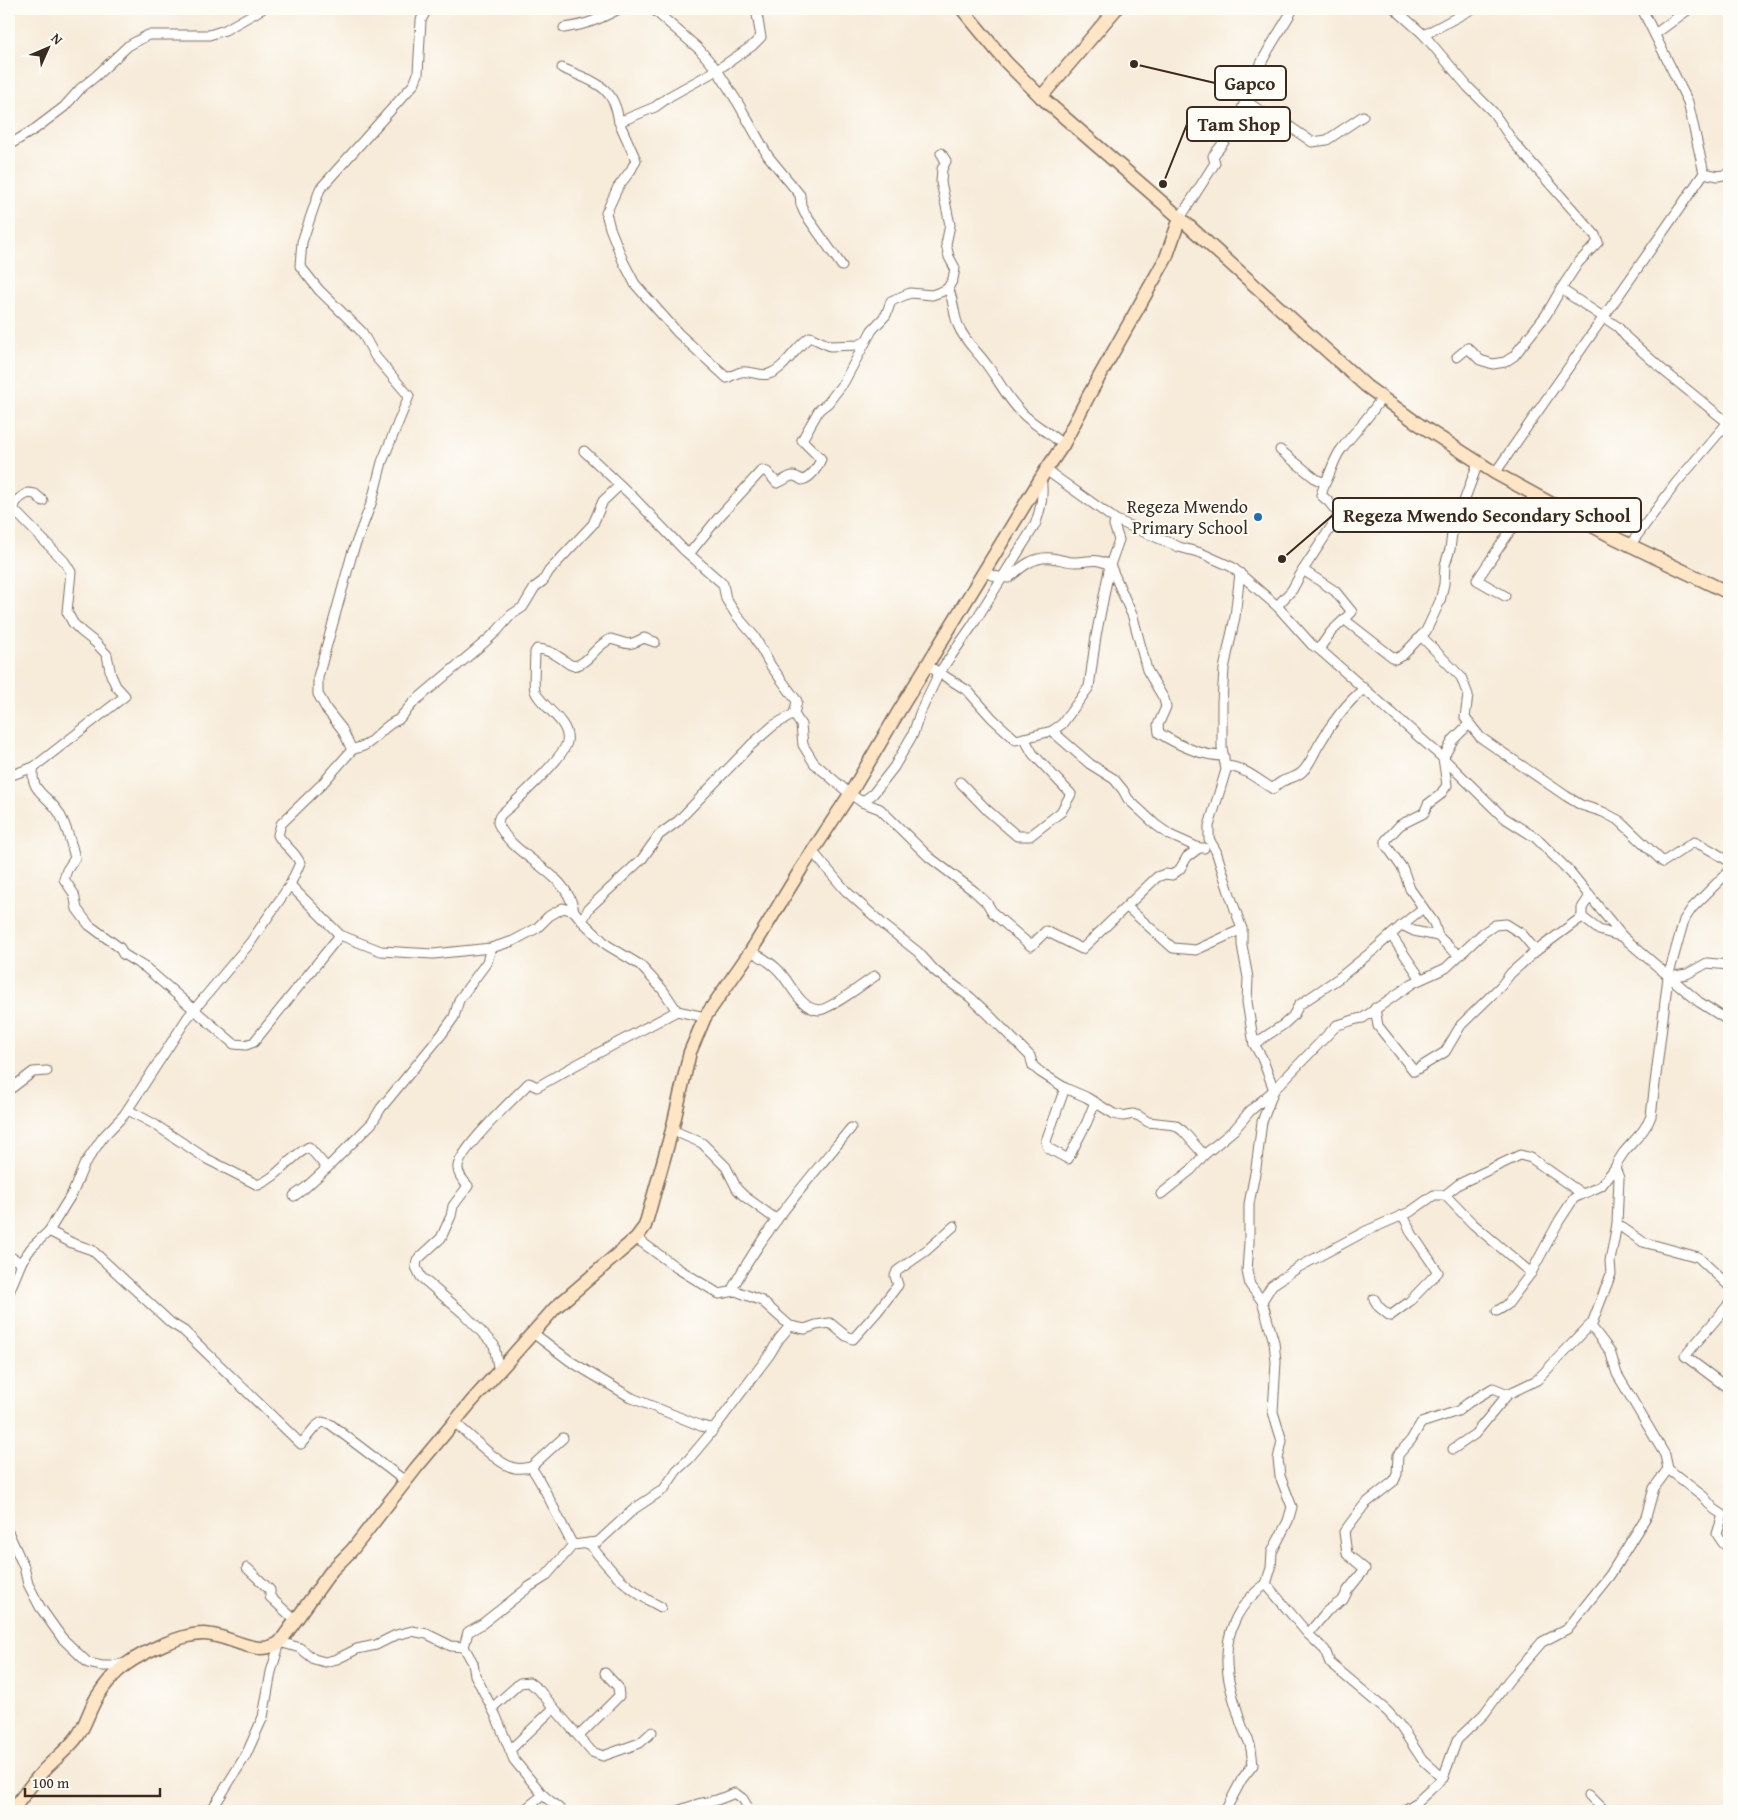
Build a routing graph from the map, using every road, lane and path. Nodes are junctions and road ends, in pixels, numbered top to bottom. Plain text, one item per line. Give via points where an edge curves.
1 (262, 9) edge
2 (427, 9) edge
3 (619, 9) edge
4 (653, 9) edge
5 (756, 9) edge
6 (962, 9) edge
7 (1116, 9) edge
8 (1293, 9) edge
9 (1395, 9) edge
10 (1472, 9) edge
11 (1642, 9) edge
12 (1689, 9) edge
13 (564, 28) dead end
14 (1655, 34) junction
15 (1424, 35) junction
16 (562, 68) dead end
17 (717, 70) junction
18 (1042, 97) junction
19 (1246, 101) junction
20 (1363, 116) dead end
21 (619, 122) junction
22 (9, 145) edge
23 (942, 152) dead end
24 (1704, 173) junction
25 (1729, 174) edge
26 (1180, 218) junction
27 (842, 266) dead end
28 (948, 288) junction
29 (1561, 289) junction
30 (1604, 318) junction
31 (866, 342) junction
32 (1457, 357) dead end
33 (1382, 397) junction
34 (1728, 423) edge
35 (1063, 445) junction
36 (1280, 450) dead end
37 (584, 451) dead end
38 (1478, 463) junction
39 (1495, 473) junction
40 (1044, 474) junction
41 (1324, 483) junction
42 (620, 484) junction
43 (1535, 494) junction
44 (43, 501) dead end
45 (11, 510) edge
46 (1116, 520) junction
47 (1630, 545) junction
48 (689, 554) junction
49 (1110, 565) junction
50 (1303, 570) junction
51 (984, 572) junction
52 (1240, 573) junction
53 (1002, 577) junction
54 (1729, 593) edge
55 (1505, 596) dead end
56 (1277, 606) junction
57 (1345, 620) junction
58 (1421, 636) junction
59 (655, 642) dead end
60 (1319, 648) junction
61 (926, 665) junction
62 (939, 673) junction
63 (1364, 689) junction
64 (794, 714) junction
65 (1469, 724) junction
66 (1052, 731) junction
67 (1024, 738) junction
68 (352, 750) junction
69 (1224, 756) junction
70 (1444, 758) junction
71 (1226, 766) junction
72 (34, 767) junction
73 (9, 776) edge
74 (960, 782) dead end
75 (850, 794) junction
76 (862, 802) junction
77 (1212, 847) junction
78 (1199, 848) junction
79 (812, 851) junction
80 (1729, 861) edge
81 (1729, 871) edge
82 (290, 885) junction
83 (1590, 896) junction
84 (1127, 907) junction
85 (1423, 908) junction
86 (574, 911) junction
87 (1582, 917) junction
88 (582, 921) junction
89 (1402, 925) junction
90 (1242, 929) junction
91 (340, 935) junction
92 (1391, 935) junction
93 (1438, 936) junction
94 (1623, 937) junction
95 (491, 948) junction
96 (751, 951) junction
97 (1536, 951) junction
98 (1460, 954) junction
99 (1729, 965) edge
100 (875, 976) dead end
101 (1668, 977) junction
102 (1422, 980) junction
103 (1375, 1008) junction
104 (195, 1009) junction
105 (677, 1011) junction
106 (705, 1017) junction
107 (1729, 1021) edge
108 (1254, 1044) junction
109 (47, 1071) dead end
110 (1065, 1088) junction
111 (9, 1090) edge
112 (1274, 1090) junction
113 (1096, 1102) junction
114 (128, 1110) junction
115 (851, 1128) dead end
116 (672, 1130) junction
117 (1204, 1154) junction
118 (327, 1168) junction
119 (1615, 1168) junction
120 (1580, 1193) junction
121 (1161, 1194) dead end
122 (1445, 1195) junction
123 (294, 1196) dead end
124 (1402, 1215) junction
125 (777, 1220) junction
126 (1617, 1224) junction
127 (954, 1226) dead end
128 (49, 1231) junction
129 (636, 1238) junction
130 (9, 1256) edge
131 (21, 1263) junction
132 (1531, 1273) junction
133 (1729, 1286) edge
134 (731, 1291) junction
135 (9, 1292) edge
136 (1374, 1299) dead end
137 (1262, 1301) junction
138 (1729, 1304) edge
139 (1497, 1311) dead end
140 (1593, 1322) junction
141 (790, 1326) junction
142 (533, 1333) junction
143 (499, 1372) junction
144 (1729, 1389) edge
145 (1508, 1394) junction
146 (454, 1422) junction
147 (716, 1426) junction
148 (562, 1438) dead end
149 (1453, 1449) dead end
150 (531, 1467) junction
151 (1668, 1469) junction
152 (406, 1481) junction
153 (1726, 1513) edge
154 (9, 1534) edge
155 (589, 1543) junction
156 (573, 1545) junction
157 (1729, 1548) edge
158 (247, 1568) dead end
159 (1266, 1584) junction
160 (661, 1606) dead end
161 (296, 1621) junction
162 (1308, 1634) junction
163 (280, 1642) junction
164 (464, 1647) junction
165 (127, 1663) junction
166 (605, 1672) dead end
167 (492, 1708) junction
168 (554, 1708) junction
169 (652, 1732) dead end
170 (579, 1736) junction
171 (510, 1750) junction
172 (1443, 1778) junction
173 (542, 1795) junction
174 (1589, 1796) dead end
175 (12, 1811) edge
176 (211, 1811) edge
177 (523, 1811) edge
178 (562, 1811) edge
179 (677, 1811) edge
180 (750, 1811) edge
181 (1225, 1811) edge
182 (1402, 1811) edge
183 (1605, 1811) edge

1 - 22 street via 225,30 209,35 148,35 128,46 64,107
2 - 68 street via 421,20 418,74 414,84 320,189 302,242 300,266 319,290 362,332 375,356 409,396 382,462 372,501 352,554 318,677 318,694
3 - 13 street via 587,24
4 - 17 street via 699,49
5 - 17 street via 761,38
6 - 18 street via 1006,62
7 - 18 street
8 - 19 street via 1259,68
9 - 15 street
10 - 15 street
11 - 14 street
12 - 14 street
14 - 24 street via 1688,102
15 - 29 street via 1595,235 1598,242 1578,263
16 - 21 street via 602,85 611,95
17 - 21 street via 654,107
17 - 27 street via 768,156 800,195 805,214
18 - 26 street
19 - 20 street via 1312,142 1327,140
19 - 26 street via 1238,120 1212,156 1215,163
21 - 31 street via 636,160 606,213 623,261 636,284 678,333 727,378 743,371 768,374 780,368 810,338 830,346
23 - 28 street via 946,161 941,182 950,225 946,244 955,268
24 - 25 street
24 - 30 street
26 - 33 street via 1301,329
26 - 35 street via 1166,258
28 - 31 street via 932,295 910,293 891,301 886,315
28 - 35 street via 958,326 972,348 1019,411
29 - 30 street
29 - 32 street via 1546,315 1514,356 1505,362 1493,364 1480,360 1468,348
30 - 34 street
30 - 39 street
31 - 48 street via 844,382 819,410 802,440 821,458 819,465 807,479 791,475 777,483 762,470
33 - 38 street
33 - 41 street via 1339,452
34 - 47 street via 1676,483
35 - 40 street
36 - 41 street
37 - 42 street
38 - 39 street
38 - 58 street via 1452,534 1440,601
39 - 43 street
40 - 46 street
40 - 51 street
40 - 53 street via 1035,525
41 - 50 street via 1321,495 1339,514
42 - 48 street
42 - 68 street via 604,501 593,524 549,570 523,607 414,702 398,720 368,744
43 - 47 street
43 - 55 street via 1477,580
44 - 45 street via 28,493 18,499
45 - 72 street via 64,561 71,572 67,612 82,632 107,655 111,675 125,696
46 - 49 street via 1114,525 1119,540
46 - 52 street via 1220,561
47 - 54 street
48 - 64 street via 723,584 726,599 797,701
49 - 53 street via 1092,559 1073,562 1039,559 1023,565 1009,578
49 - 66 street via 1090,687 1062,724
49 - 69 street via 1133,618 1148,670 1164,700 1166,707 1158,725 1159,733 1178,745 1212,756
50 - 56 street via 1292,590
50 - 57 street via 1335,592 1351,610
51 - 53 street
51 - 61 street
52 - 56 street
52 - 69 street via 1224,669
53 - 62 street
56 - 60 street via 1312,646
57 - 58 street via 1395,659
57 - 60 street
58 - 65 street via 1461,677 1468,695 1465,718
59 - 86 street via 644,638 624,644 611,639 574,666 541,649 535,652 535,690 566,729 568,740 556,760 501,814 498,822 517,847 559,884 572,900
60 - 63 street
61 - 62 street
61 - 75 street
62 - 67 street via 968,691 1016,740
62 - 76 street via 913,734 894,767 874,794
63 - 70 street
63 - 71 street via 1334,722 1303,772 1294,778 1282,780 1273,789 1247,772
64 - 75 street via 801,725 803,745 814,763
64 - 88 street via 774,725 751,745 678,820 659,835 642,859 589,908
65 - 70 street via 1453,740
65 - 80 street via 1485,740 1581,806 1620,821 1663,862 1694,842
66 - 67 street
66 - 78 street via 1090,764 1114,779 1128,799 1156,826 1170,836
67 - 74 street via 1033,754 1071,794 1061,812 1030,836 1017,836
68 - 82 street via 281,824 278,835 300,863
69 - 71 street
70 - 83 street via 1503,817 1536,838
70 - 85 street via 1446,785 1443,790 1428,804 1424,813 1400,825 1386,840 1386,845 1403,869 1410,890
71 - 77 street via 1225,779 1209,826
72 - 73 street
72 - 104 street via 31,777 35,786 59,814 72,847 75,858 64,879 74,894 77,909 89,925 120,948 123,954 146,968
75 - 76 street
75 - 79 street
76 - 84 street via 880,808 929,857 974,891 993,913 1031,946 1046,931 1082,949
77 - 78 street
77 - 90 street
78 - 84 street via 1187,857 1180,869 1172,875 1157,877
79 - 96 street
79 - 110 street via 846,891 918,952 935,971 970,997 1030,1056 1033,1066
81 - 101 street via 1684,920
82 - 91 street
82 - 104 street via 250,943
83 - 87 street via 1582,908
83 - 94 street
84 - 90 street via 1173,948 1196,950
85 - 89 street
85 - 93 street via 1434,923
86 - 88 street
86 - 95 street via 563,908 537,928
87 - 94 street via 1599,930
87 - 97 street
88 - 105 street via 607,945 640,965
89 - 92 street
89 - 93 street via 1414,932
90 - 108 street via 1248,978 1247,1002
91 - 95 street via 381,951 433,954
91 - 104 street via 254,1042 234,1044
92 - 102 street
92 - 108 street via 1339,978 1299,1005 1283,1025
93 - 98 street
94 - 101 street
95 - 118 street via 487,962 459,1000 454,1017 442,1034 372,1123
96 - 100 street via 777,968 809,1007 821,1010
96 - 106 street
97 - 98 street via 1522,934 1506,924 1494,925
97 - 103 street via 1461,1025 1445,1052 1414,1071 1378,1026
98 - 102 street via 1446,968
99 - 101 street via 1707,963 1687,974
101 - 107 street
101 - 119 street via 1651,1116
102 - 103 street
103 - 112 street via 1363,1018 1337,1025
104 - 114 street
105 - 106 street
105 - 143 street via 537,1087 529,1083 498,1113 461,1158 460,1177 468,1186 453,1206 441,1238 417,1260 416,1267 422,1277 494,1345
106 - 116 street via 690,1052
108 - 112 street
109 - 111 street via 32,1072
110 - 113 street
110 - 113 street via 1046,1140 1048,1148 1068,1159
112 - 117 street
112 - 137 street via 1262,1122 1248,1204 1247,1271 1250,1285
113 - 117 street via 1114,1114 1133,1114 1148,1122 1175,1125
114 - 118 street via 207,1159 258,1185 309,1147
114 - 128 street via 103,1137 84,1165 74,1192
115 - 125 street
116 - 125 street via 702,1143 726,1167 737,1189
116 - 129 street via 645,1226
117 - 121 street via 1191,1170
118 - 123 street
119 - 120 street via 1601,1186
119 - 126 street via 1619,1178
120 - 122 street via 1532,1158 1520,1154 1467,1179
120 - 132 street via 1564,1213
122 - 124 street via 1434,1195
122 - 132 street via 1473,1224
124 - 136 street via 1438,1272 1409,1302 1390,1316
124 - 137 street via 1299,1267 1272,1285
125 - 134 street
126 - 133 street via 1643,1242 1698,1257
126 - 140 street via 1610,1261 1611,1274
127 - 141 street via 897,1271 898,1285 852,1339 830,1323 805,1329
128 - 131 street
128 - 152 street via 92,1250 171,1323 184,1331 301,1444 322,1422 330,1424
129 - 134 street via 720,1294
129 - 142 street via 555,1308
130 - 131 street
131 - 135 street
132 - 139 street via 1507,1305
134 - 141 street via 762,1301
137 - 159 street via 1274,1342 1273,1412 1282,1441 1278,1459 1280,1476 1292,1507 1272,1552
138 - 144 street via 1685,1356
140 - 145 street via 1537,1380
140 - 151 street via 1591,1326 1610,1351 1617,1374 1665,1455
141 - 147 street
142 - 143 street
142 - 147 street via 570,1361 632,1398 701,1426
143 - 146 street
145 - 149 street via 1475,1434
145 - 162 street via 1493,1388 1458,1411 1422,1423 1398,1455 1398,1474 1394,1481 1365,1504 1344,1532 1347,1554 1365,1569 1343,1600 1326,1612
146 - 150 street via 508,1466
146 - 152 street
147 - 155 street via 664,1489 634,1509 598,1542
148 - 150 street
150 - 156 street
151 - 153 street via 1703,1496 1714,1509
151 - 172 street via 1654,1488 1646,1517 1610,1575 1567,1629 1542,1642 1484,1714 1457,1740
152 - 161 street via 352,1550 332,1570
153 - 157 street via 1717,1534
154 - 165 street via 40,1608 62,1638 88,1663 102,1666
155 - 156 street
155 - 160 street via 622,1582 643,1598
156 - 164 street via 545,1577 468,1632
158 - 161 street via 270,1590 270,1597
159 - 162 street
159 - 181 street via 1252,1594 1239,1613 1227,1646 1228,1677 1250,1744 1253,1765
161 - 163 street
162 - 172 street via 1325,1650 1330,1662 1387,1711 1422,1759
163 - 164 street via 300,1648 314,1659 325,1662 412,1631 427,1634 451,1646
163 - 165 street via 272,1648 249,1647 224,1636 204,1634 179,1638
163 - 176 street via 263,1717 246,1755
164 - 167 street
165 - 175 street via 109,1679 76,1738 46,1768
166 - 170 street via 618,1688 619,1696
167 - 168 street via 520,1683 530,1682
167 - 171 street
168 - 170 street
168 - 171 street
169 - 170 street via 640,1743 603,1756 592,1752
171 - 173 street via 514,1760
172 - 182 street via 1416,1803
173 - 177 street
173 - 178 street
174 - 183 street
179 - 180 street via 735,1793

